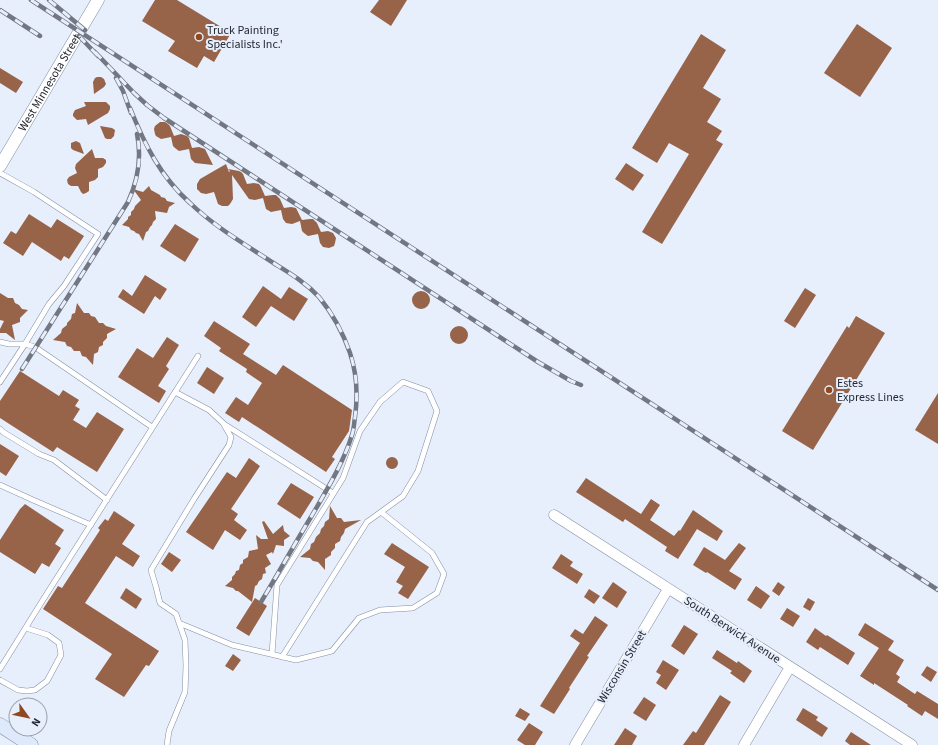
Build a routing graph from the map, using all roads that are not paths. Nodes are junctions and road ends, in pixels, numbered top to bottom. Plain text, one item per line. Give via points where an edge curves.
1 (98, 0) edge
2 (0, 166) edge
3 (0, 173) edge
4 (0, 342) edge
5 (25, 344) junction
6 (198, 356) dead end
7 (0, 382) edge
8 (175, 392) junction
9 (223, 423) junction
10 (152, 427) junction
11 (0, 429) edge
12 (0, 485) edge
13 (333, 493) junction
14 (106, 500) junction
15 (381, 512) junction
16 (554, 515) dead end
17 (91, 525) junction
18 (668, 589) junction
19 (179, 623) junction
20 (26, 628) junction
21 (272, 654) junction
22 (282, 657) junction
23 (790, 667) junction
24 (0, 669) edge
25 (0, 680) edge
26 (0, 725) edge
27 (31, 745) edge
28 (167, 745) edge
29 (575, 745) edge
30 (744, 745) edge
31 (912, 745) edge

1 - 2 street, West Minnesota Street
3 - 5 lane via 98,234 49,304
4 - 5 lane
5 - 7 lane
5 - 10 lane via 35,347
6 - 8 lane
8 - 9 lane via 209,410
8 - 10 lane
9 - 13 lane
9 - 19 lane via 231,437 229,445 151,570 160,604 176,614
10 - 14 lane
11 - 14 lane via 39,454 54,460
12 - 17 lane
13 - 15 lane via 343,478 360,431 380,402 403,382 428,391 436,411 418,471 403,496
13 - 21 lane via 277,585
14 - 17 lane
15 - 22 lane via 367,522
15 - 22 lane via 432,553 444,574 437,593 413,608 380,610 359,618 332,651 296,660
16 - 18 street, South Berwick Avenue
17 - 20 lane
18 - 23 street, South Berwick Avenue
18 - 29 street, Wisconsin Street
19 - 21 lane via 232,645
19 - 28 lane via 186,640 185,692 173,718
20 - 24 lane
20 - 25 lane via 48,635 59,643 62,655 47,680 35,690 18,690
21 - 22 lane
23 - 30 street
23 - 31 street, South Berwick Avenue
26 - 27 main road

